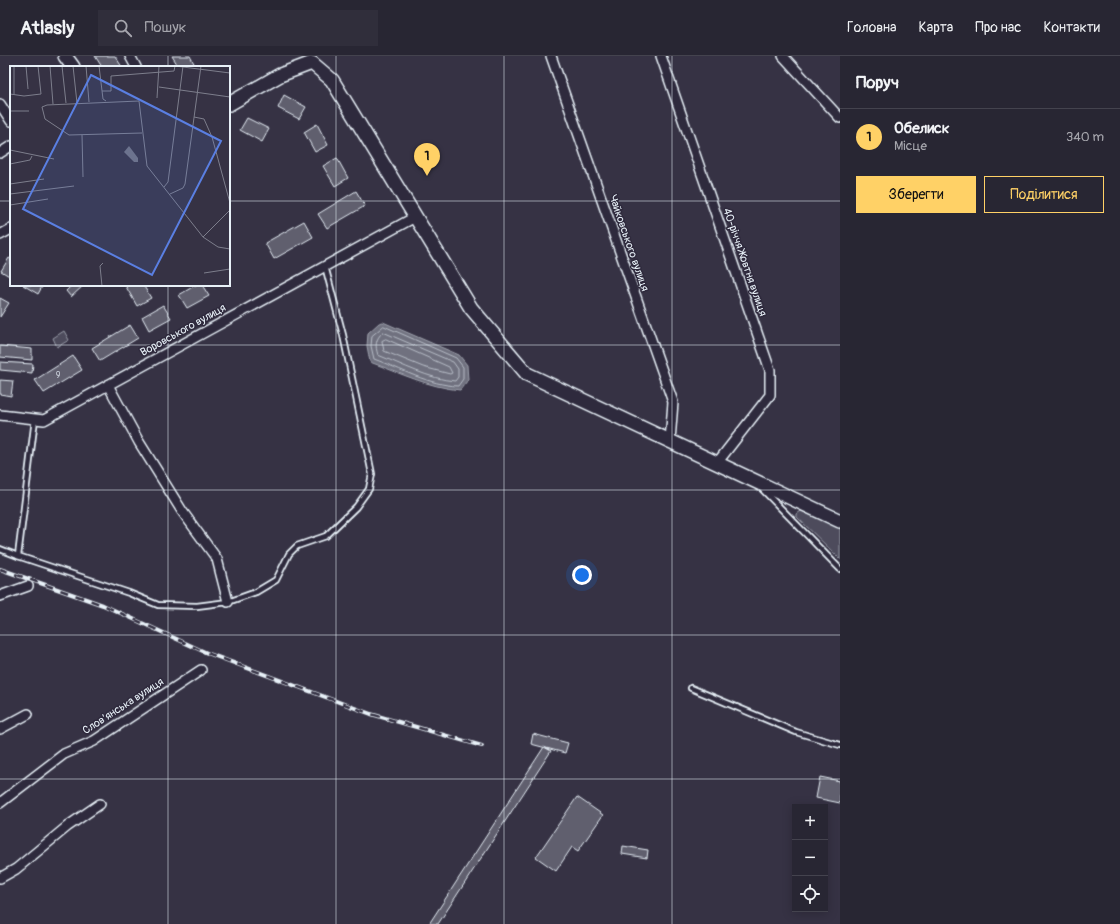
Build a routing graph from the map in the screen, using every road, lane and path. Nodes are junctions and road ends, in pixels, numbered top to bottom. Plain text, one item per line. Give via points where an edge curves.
1 (65, 56) edge
2 (130, 56) edge
3 (551, 56) edge
4 (661, 56) edge
5 (783, 56) edge
6 (72, 66) edge
7 (135, 66) edge
8 (230, 103) edge
9 (0, 104) edge
10 (840, 118) edge
11 (10, 119) edge
12 (10, 147) edge
13 (0, 153) edge
14 (415, 217) junction
15 (325, 266) junction
16 (108, 385) junction
17 (0, 415) edge
18 (35, 419) junction
19 (670, 441) junction
20 (717, 463) junction
21 (753, 480) junction
22 (840, 521) edge
23 (0, 549) edge
24 (18, 556) junction
25 (840, 569) edge
26 (28, 586) dead end
27 (0, 596) edge
28 (228, 602) junction
29 (201, 670) dead end
30 (691, 688) dead end
31 (28, 714) dead end
32 (0, 728) edge
33 (840, 745) edge
34 (0, 803) edge
35 (100, 804) dead end
36 (0, 878) edge

1 - 6 street
2 - 7 street
3 - 19 street, Чайковського вулиця via 672,402
4 - 20 street, 40-річчя Жовтня вулиця via 770,370 770,395
5 - 10 street
8 - 14 street via 280,75 312,63 332,80
9 - 11 street
12 - 13 street
14 - 15 street, Воровського вулиця
14 - 19 street via 471,308 527,374
15 - 16 street, Воровського вулиця
15 - 28 lane via 343,335 372,474 369,489 356,507 326,536 297,546 289,554 276,580 256,592
16 - 18 street, Воровського вулиця via 44,420
16 - 28 street via 178,505 217,559
17 - 18 street, Воровського вулиця
18 - 24 lane
19 - 20 street
20 - 21 street
21 - 22 street
21 - 25 lane
23 - 24 lane
24 - 28 lane via 158,605 197,606
26 - 27 street
29 - 34 street, Слов’янська вулиця via 94,741 64,754
30 - 33 lane via 796,732
31 - 32 street
35 - 36 street via 68,826 16,869

